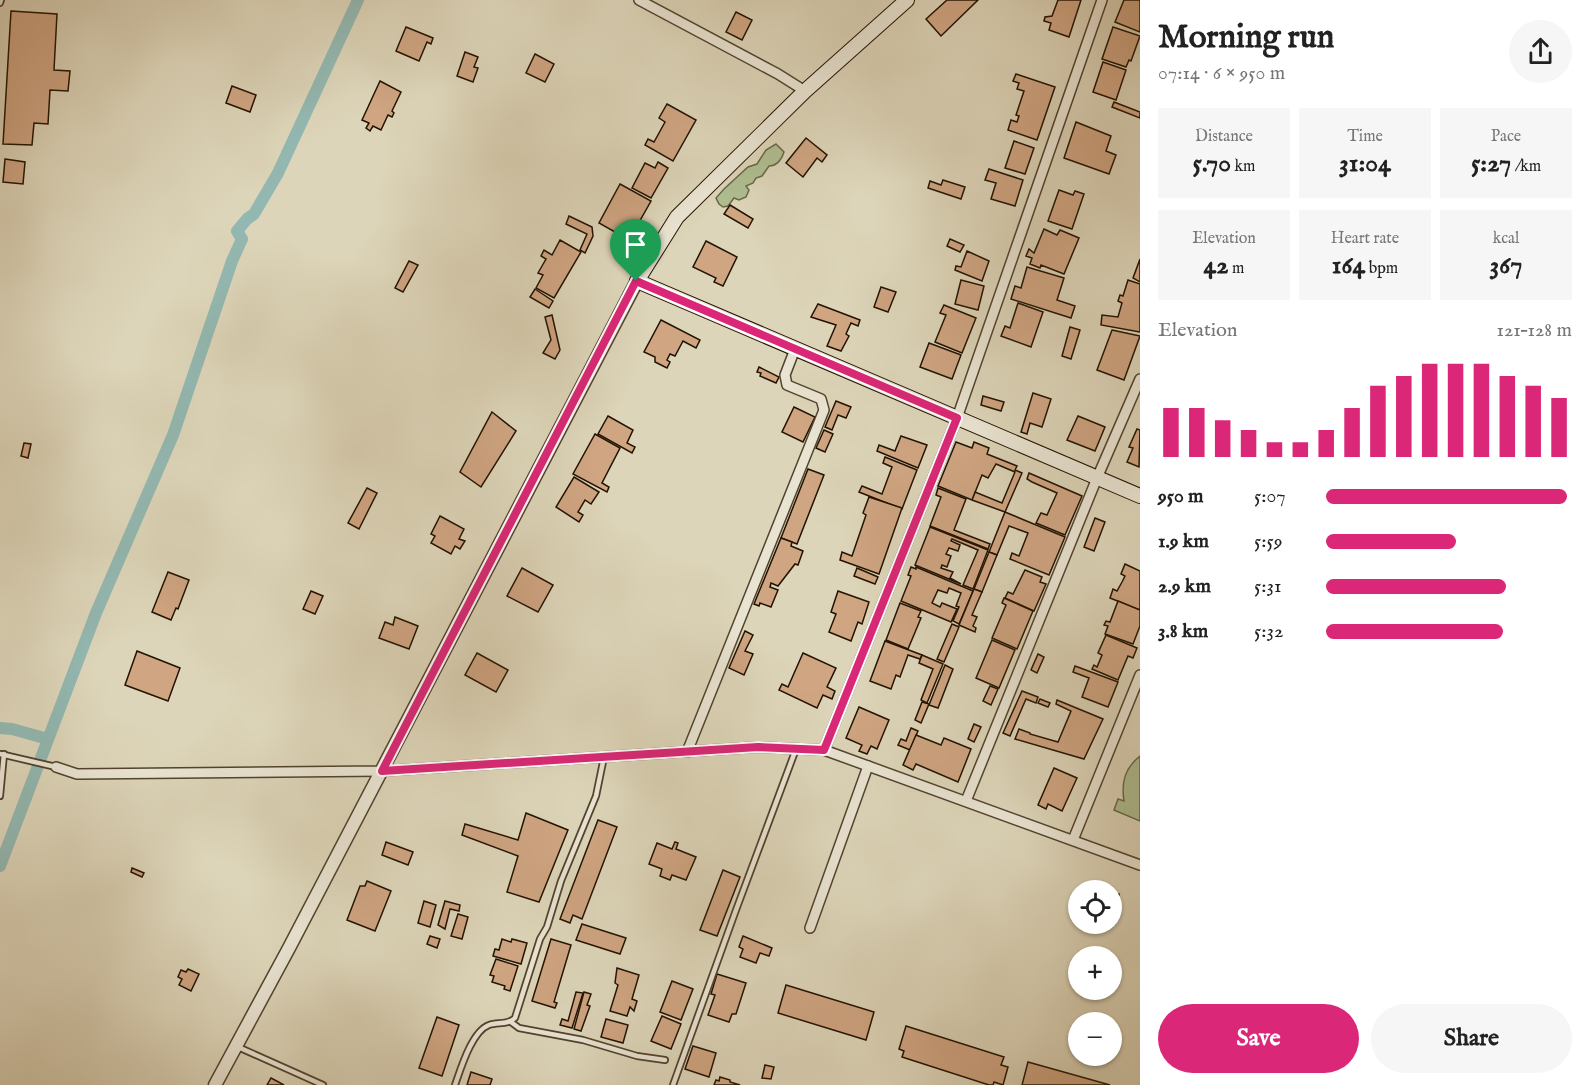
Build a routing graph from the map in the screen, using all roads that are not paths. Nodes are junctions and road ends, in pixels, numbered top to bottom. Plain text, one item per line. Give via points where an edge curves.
1 (639, 0) edge
2 (1102, 0) edge
3 (900, 2) edge
4 (805, 91) junction
5 (636, 281) junction
6 (795, 349) junction
7 (1140, 379) edge
8 (957, 418) junction
9 (1097, 478) junction
10 (1140, 496) edge
11 (1140, 675) edge
12 (796, 749) junction
13 (824, 750) junction
14 (687, 752) junction
15 (4, 754) edge
16 (604, 757) junction
17 (868, 766) junction
18 (56, 767) joint
19 (382, 771) junction
20 (0, 796) edge
21 (966, 801) junction
22 (1073, 840) junction
23 (1140, 865) edge
24 (810, 928) dead end
25 (511, 1022) junction
26 (237, 1046) junction
27 (665, 1060) dead end
28 (215, 1085) edge
29 (323, 1085) edge
30 (455, 1085) edge
31 (673, 1085) edge

1 - 4 street
2 - 8 street
3 - 4 main road
4 - 5 main road via 677,217
5 - 6 main road
5 - 19 street
6 - 8 main road
6 - 14 street via 785,375 788,385 821,399 824,410
7 - 9 street
8 - 9 main road
8 - 13 street
9 - 10 main road
9 - 21 street
11 - 22 street
12 - 13 street
12 - 14 street via 758,747
12 - 31 lane
13 - 17 street
14 - 16 street
15 - 18 lane
15 - 20 lane
16 - 19 street
16 - 25 lane via 596,796
17 - 21 street
17 - 24 street
18 - 19 street via 77,774
19 - 26 street
21 - 22 street
22 - 23 street
25 - 27 lane via 519,1028
25 - 30 lane via 481,1029
26 - 28 street
26 - 29 lane

